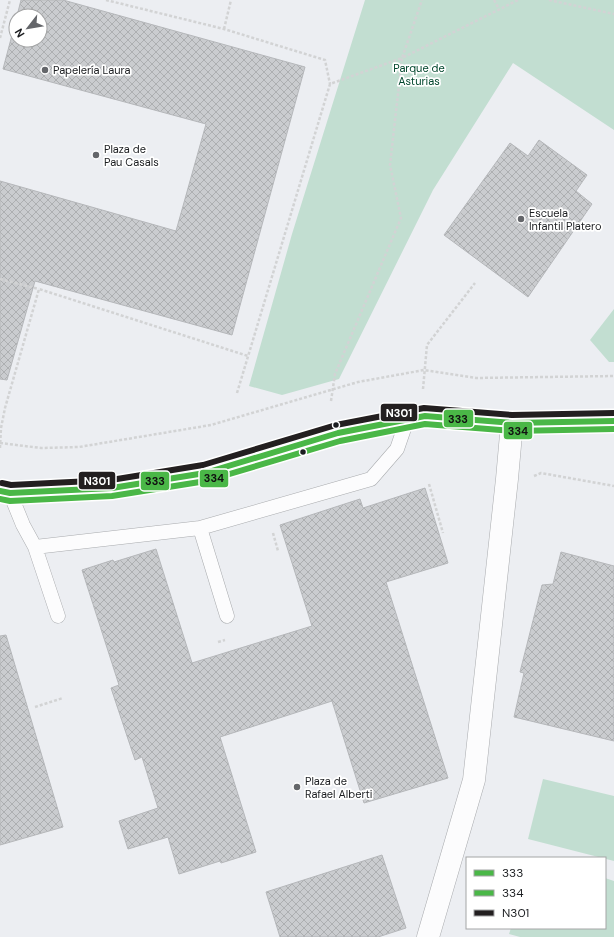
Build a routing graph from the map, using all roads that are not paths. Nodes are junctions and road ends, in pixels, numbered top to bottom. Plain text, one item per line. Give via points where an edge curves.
1 (407, 420) junction
2 (614, 421) edge
3 (512, 423) junction
4 (5, 492) edge
5 (200, 528) junction
6 (35, 547) junction
7 (58, 616) dead end
8 (227, 616) dead end
9 (428, 937) edge

1 - 3 street via 425,416
1 - 4 street via 338,432 205,473 112,488
1 - 5 lane via 397,449 371,479
2 - 3 street
3 - 9 street via 474,780
4 - 6 lane
5 - 6 lane
5 - 8 lane
6 - 7 lane

